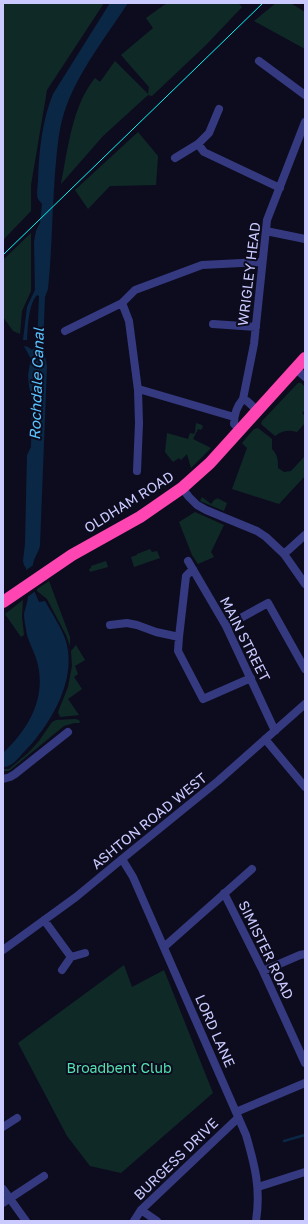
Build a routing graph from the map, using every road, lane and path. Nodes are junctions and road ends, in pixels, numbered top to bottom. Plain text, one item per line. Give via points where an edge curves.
1 (259, 61) dead end
2 (305, 95) edge
3 (219, 109) dead end
4 (305, 122) edge
5 (198, 144) junction
6 (175, 158) dead end
7 (280, 188) junction
8 (266, 231) junction
9 (305, 238) edge
10 (262, 262) junction
11 (122, 302) junction
12 (213, 324) dead end
13 (256, 327) junction
14 (65, 331) dead end
15 (305, 358) edge
16 (295, 368) junction
17 (305, 377) edge
18 (138, 390) junction
19 (243, 399) junction
20 (258, 410) junction
21 (234, 417) junction
22 (240, 430) junction
23 (137, 471) dead end
24 (182, 488) junction
25 (305, 536) edge
26 (284, 554) junction
27 (305, 584) edge
28 (3, 602) edge
29 (110, 626) dead end
30 (226, 626) junction
31 (178, 637) junction
32 (305, 669) edge
33 (251, 678) junction
34 (305, 704) edge
35 (275, 731) junction
36 (68, 732) dead end
37 (265, 739) junction
38 (3, 778) edge
39 (305, 787) edge
40 (122, 859) junction
41 (252, 869) dead end
42 (224, 893) junction
43 (44, 920) junction
44 (164, 947) junction
45 (3, 950) edge
46 (85, 953) dead end
47 (305, 954) edge
48 (71, 956) junction
49 (62, 970) dead end
50 (263, 972) junction
51 (305, 1063) edge
52 (305, 1083) edge
53 (237, 1115) junction
54 (17, 1118) dead end
55 (3, 1127) edge
56 (305, 1172) edge
57 (44, 1176) dead end
58 (258, 1187) junction
59 (3, 1189) edge
60 (6, 1201) edge
61 (141, 1210) junction
62 (26, 1221) edge
63 (134, 1221) edge
64 (157, 1221) edge
65 (256, 1221) edge

1 - 2 street
3 - 5 street via 209,132
4 - 7 street, WRIGLEY HEAD
5 - 6 street
5 - 7 street via 204,152
7 - 8 street, WRIGLEY HEAD
8 - 9 street
8 - 10 street, WRIGLEY HEAD
10 - 11 street via 202,265 135,290
10 - 13 street, WRIGLEY HEAD
11 - 14 street
11 - 18 street via 129,321
12 - 13 street
13 - 19 street, WRIGLEY HEAD
15 - 16 highway, OLDHAM ROAD
16 - 17 street
16 - 20 highway, OLDHAM ROAD
18 - 21 street
18 - 23 street via 140,411
19 - 20 street
19 - 21 street, WRIGLEY HEAD
20 - 22 highway, OLDHAM ROAD
21 - 22 street via 234,424
22 - 24 highway, OLDHAM ROAD via 202,471
24 - 26 street via 197,506 257,532
24 - 28 highway, OLDHAM ROAD via 140,517 72,555
25 - 26 street
26 - 27 street
29 - 31 street via 127,622
30 - 31 street, MAIN STREET via 191,565 186,576
30 - 32 street via 268,603
30 - 33 street, MAIN STREET
31 - 33 street via 178,651 203,699
33 - 35 street, MAIN STREET
34 - 35 street, ASHTON ROAD WEST
35 - 37 street, ASHTON ROAD WEST
36 - 38 street via 15,774
37 - 39 street
37 - 40 street, ASHTON ROAD WEST
40 - 43 street, ASHTON ROAD WEST
40 - 44 street, LORD LANE via 134,876
41 - 42 street
42 - 44 street
42 - 50 street, SIMISTER ROAD
43 - 45 street, ASHTON ROAD WEST
43 - 48 street
44 - 53 street, LORD LANE
46 - 48 street
47 - 50 street
48 - 49 street
50 - 51 street, SIMISTER ROAD
52 - 53 street
53 - 58 street, LORD LANE via 255,1165
53 - 61 street, BURGESS DRIVE
54 - 55 street
56 - 58 street
57 - 60 street
58 - 65 street, LORD LANE
59 - 60 street
60 - 62 street
61 - 63 street, BURGESS DRIVE
61 - 64 street

